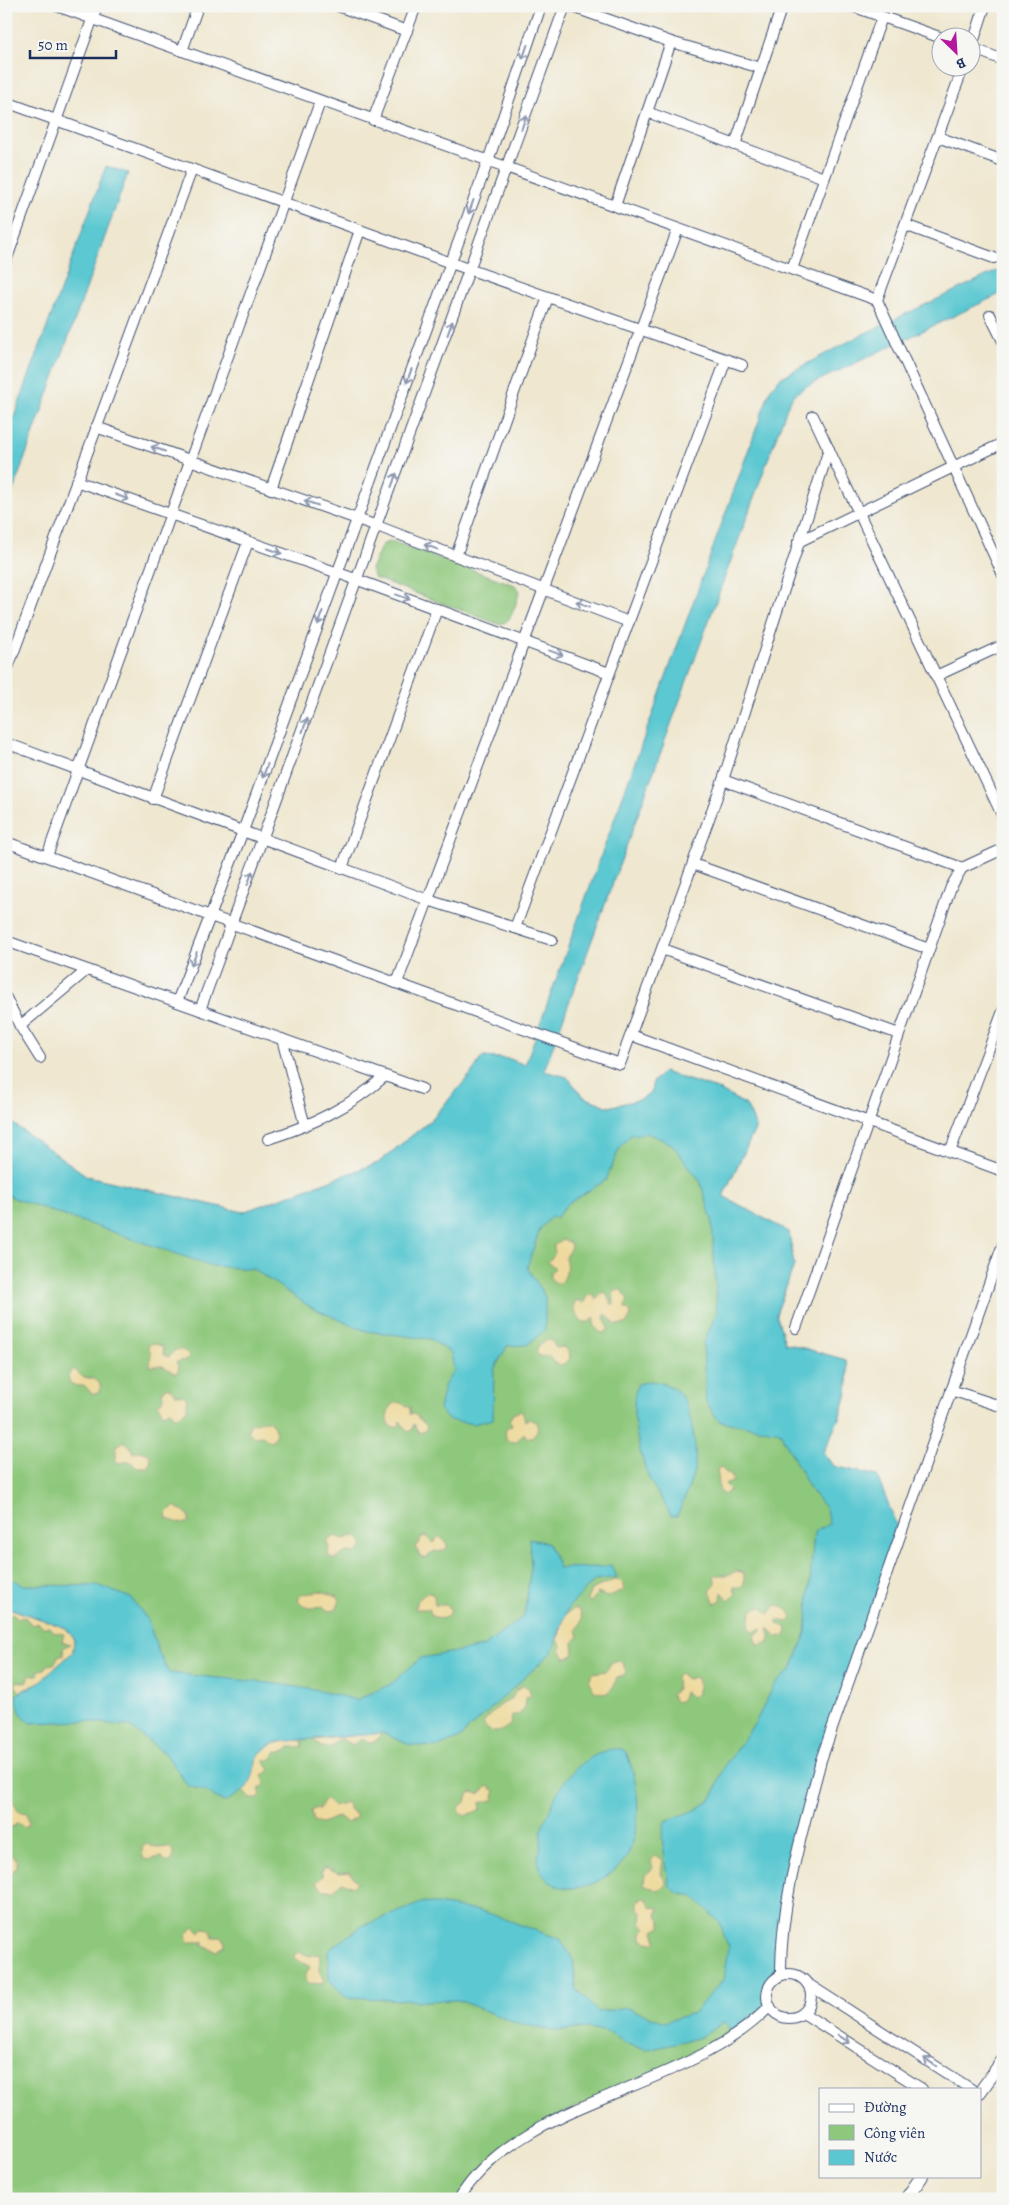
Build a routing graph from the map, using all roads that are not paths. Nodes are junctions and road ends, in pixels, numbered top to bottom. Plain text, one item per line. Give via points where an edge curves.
1 (57, 6) edge
2 (97, 6) edge
3 (198, 6) edge
4 (338, 6) edge
5 (416, 6) edge
6 (541, 6) edge
7 (565, 6) edge
8 (570, 6) edge
9 (782, 6) edge
10 (852, 6) edge
11 (985, 6) edge
12 (882, 17) junction
13 (92, 19) junction
14 (978, 28) edge
15 (407, 31) junction
16 (932, 34) edge
17 (670, 42) junction
18 (182, 51) junction
19 (982, 51) edge
20 (1003, 60) edge
21 (761, 68) junction
22 (960, 78) edge
23 (6, 102) edge
24 (320, 102) junction
25 (647, 112) junction
26 (56, 120) junction
27 (373, 120) junction
28 (938, 137) junction
29 (735, 145) junction
30 (488, 161) junction
31 (1003, 162) edge
32 (508, 168) junction
33 (192, 170) junction
34 (824, 178) junction
35 (284, 203) junction
36 (616, 206) junction
37 (905, 225) junction
38 (678, 229) junction
39 (360, 230) junction
40 (994, 258) dead end
41 (6, 261) edge
42 (450, 263) junction
43 (792, 269) junction
44 (470, 270) junction
45 (548, 297) junction
46 (878, 303) junction
47 (990, 315) dead end
48 (641, 330) junction
49 (1003, 341) edge
50 (726, 360) junction
51 (742, 365) dead end
52 (813, 416) dead end
53 (96, 427) junction
54 (1003, 443) edge
55 (829, 449) junction
56 (191, 460) junction
57 (953, 467) junction
58 (76, 481) junction
59 (271, 489) junction
60 (859, 512) junction
61 (171, 514) junction
62 (357, 519) junction
63 (377, 526) junction
64 (248, 542) junction
65 (798, 542) junction
66 (456, 556) junction
67 (337, 573) junction
68 (1003, 575) edge
69 (358, 580) junction
70 (544, 590) junction
71 (437, 609) junction
72 (628, 622) junction
73 (524, 642) junction
74 (1003, 645) edge
75 (6, 673) edge
76 (609, 673) junction
77 (936, 676) junction
78 (6, 743) edge
79 (79, 771) junction
80 (723, 780) junction
81 (153, 799) junction
82 (1003, 817) edge
83 (243, 831) junction
84 (264, 839) junction
85 (6, 842) edge
86 (1003, 849) edge
87 (47, 856) junction
88 (693, 864) junction
89 (342, 868) junction
90 (962, 868) junction
91 (428, 900) junction
92 (210, 915) junction
93 (233, 924) junction
94 (515, 928) junction
95 (552, 940) dead end
96 (6, 941) edge
97 (662, 949) junction
98 (929, 949) junction
99 (87, 970) junction
100 (397, 983) junction
101 (6, 998) edge
102 (177, 1002) junction
103 (200, 1010) junction
104 (1003, 1011) edge
105 (20, 1026) junction
106 (899, 1034) junction
107 (631, 1035) junction
108 (282, 1039) junction
109 (40, 1058) dead end
110 (385, 1076) junction
111 (422, 1089) dead end
112 (868, 1121) junction
113 (305, 1126) junction
114 (268, 1139) dead end
115 (950, 1152) junction
116 (1003, 1172) edge
117 (1003, 1244) edge
118 (796, 1328) dead end
119 (951, 1390) junction
120 (1003, 1407) edge
121 (781, 1975) junction
122 (808, 1984) junction
123 (770, 2006) junction
124 (803, 2013) junction
125 (1003, 2060) edge
126 (920, 2088) edge
127 (969, 2088) edge
128 (982, 2089) edge
129 (921, 2178) edge
130 (459, 2199) edge
131 (906, 2199) edge

1 - 13 street
2 - 13 street
3 - 18 street
4 - 15 street
5 - 15 street
6 -> 30 street
32 -> 7 street
8 - 17 street
9 - 21 street
10 - 12 street
11 - 14 street
12 - 16 street
12 - 34 street
13 - 18 street
13 - 26 street
15 - 27 street
17 - 21 street
17 - 25 street
18 - 24 street
19 - 20 street
21 - 29 street
22 - 28 street
23 - 26 street
24 - 27 street
24 - 35 street
25 - 29 street
25 - 36 street
26 - 33 street
26 - 41 street
27 - 30 street
28 - 31 street
28 - 37 street
29 - 34 street
30 - 32 street
30 -> 42 street
32 - 36 street
32 - 44 street
33 - 35 street
33 - 53 street
34 - 43 street
35 - 39 street
35 - 56 street
36 - 38 street
37 - 40 street
37 - 46 street
38 - 43 street
38 - 48 street
39 - 42 street
39 - 59 street
42 - 44 street
42 -> 62 street
43 - 46 street
44 - 45 street
63 -> 44 street
45 - 48 street
45 - 66 street
46 - 57 street
47 - 49 street
48 - 50 street
48 - 70 street
50 - 51 street
50 - 72 street
52 - 55 street
56 -> 53 street
53 - 58 street
54 - 57 street
55 - 60 street
55 - 65 street
56 - 59 street
56 - 61 street
57 - 60 street
57 - 68 street
58 -> 61 street
58 - 75 street
62 -> 59 street
60 - 65 street
60 - 77 street
61 - 64 street
61 - 79 street
62 - 63 street
62 - 67 street
66 -> 63 street
63 - 69 street
64 -> 67 street
64 - 81 street
65 - 80 street
66 - 70 street
67 - 69 street
67 -> 83 street
69 -> 71 street
84 -> 69 street
72 -> 70 street
70 - 73 street
71 - 73 street
71 - 89 street
72 - 76 street
73 -> 76 street
73 - 91 street
74 - 77 street
76 - 94 street
77 - 82 street
78 - 79 street
79 - 81 street
79 - 87 street
80 - 88 street
80 - 90 street
81 - 83 street
83 - 84 street
83 - 92 street
84 - 89 street
93 -> 84 street
85 - 87 street
86 - 90 street
87 - 92 street
88 - 97 street
88 - 98 street
89 - 91 street
90 - 98 street via 951,887
91 - 94 street
91 - 100 street
92 - 93 street
92 -> 102 street
93 - 100 street
93 - 103 street
94 - 95 street
96 - 99 street
97 - 106 street
97 - 107 street
98 - 106 street
99 - 102 street
99 - 105 street
100 - 107 street via 620,1064
101 - 105 street
102 - 103 street
103 - 108 street
104 - 115 street
105 - 109 street
106 - 112 street
107 - 112 street
108 - 110 street
108 - 113 street
110 - 111 street
110 - 113 street via 350,1103
112 - 115 street
112 - 118 street
113 - 114 street
115 - 116 street
117 - 119 street
119 - 120 street
119 - 121 street via 821,1760 801,1834 780,1941
121 - 122 street via 796,1975
121 - 123 street via 770,1985
122 - 124 street via 812,1996
127 -> 122 street
123 - 124 street via 785,2018
123 - 130 street via 738,2035 702,2056 610,2094 511,2146 488,2163
124 -> 126 street
125 - 128 street
129 - 131 street

